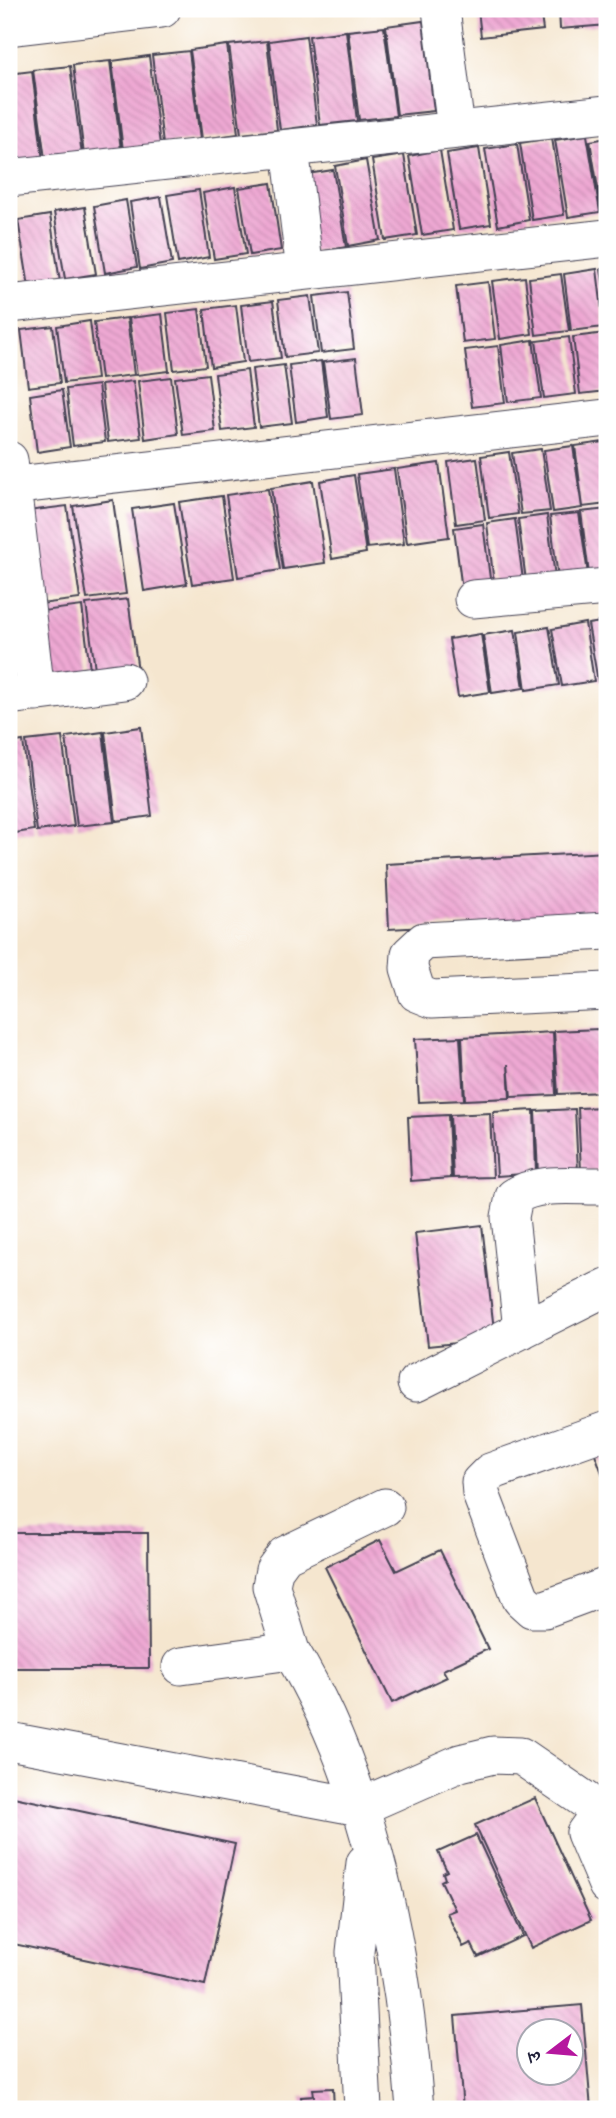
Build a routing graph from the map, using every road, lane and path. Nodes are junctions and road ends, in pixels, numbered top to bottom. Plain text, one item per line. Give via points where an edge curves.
1 (162, 9) edge
2 (441, 9) edge
3 (9, 27) edge
4 (607, 114) edge
5 (456, 130) junction
6 (290, 148) junction
7 (9, 178) edge
8 (607, 238) edge
9 (304, 271) junction
10 (9, 303) edge
11 (607, 418) edge
12 (10, 477) edge
13 (607, 587) edge
14 (473, 598) dead end
15 (125, 681) dead end
16 (22, 695) edge
17 (607, 931) edge
18 (607, 991) edge
19 (607, 1186) edge
20 (607, 1287) edge
21 (522, 1330) junction
22 (416, 1383) dead end
23 (607, 1430) edge
24 (385, 1507) dead end
25 (607, 1586) edge
26 (291, 1651) junction
27 (181, 1666) dead end
28 (9, 1741) edge
29 (604, 1810) edge
30 (364, 1816) junction
31 (607, 1885) edge
32 (363, 2109) edge
33 (415, 2109) edge

1 - 3 street
2 - 5 street
4 - 5 street
5 - 6 street
6 - 7 street
6 - 9 street
8 - 9 street
9 - 10 street
11 - 12 street
12 - 16 street
13 - 14 street
15 - 16 street
17 - 18 street via 424,941 410,954 409,968 417,993 432,999
19 - 21 street via 524,1190 514,1197 510,1217
20 - 21 street
21 - 22 street
23 - 25 street via 490,1472 480,1482 521,1599 532,1609 545,1609
24 - 26 street via 285,1555 274,1570 271,1586
26 - 27 street
26 - 30 street via 311,1684
28 - 30 street
29 - 30 street via 521,1756 493,1755 460,1763
29 - 31 street via 584,1833
30 - 32 street via 355,1952
30 - 33 street via 410,2027

